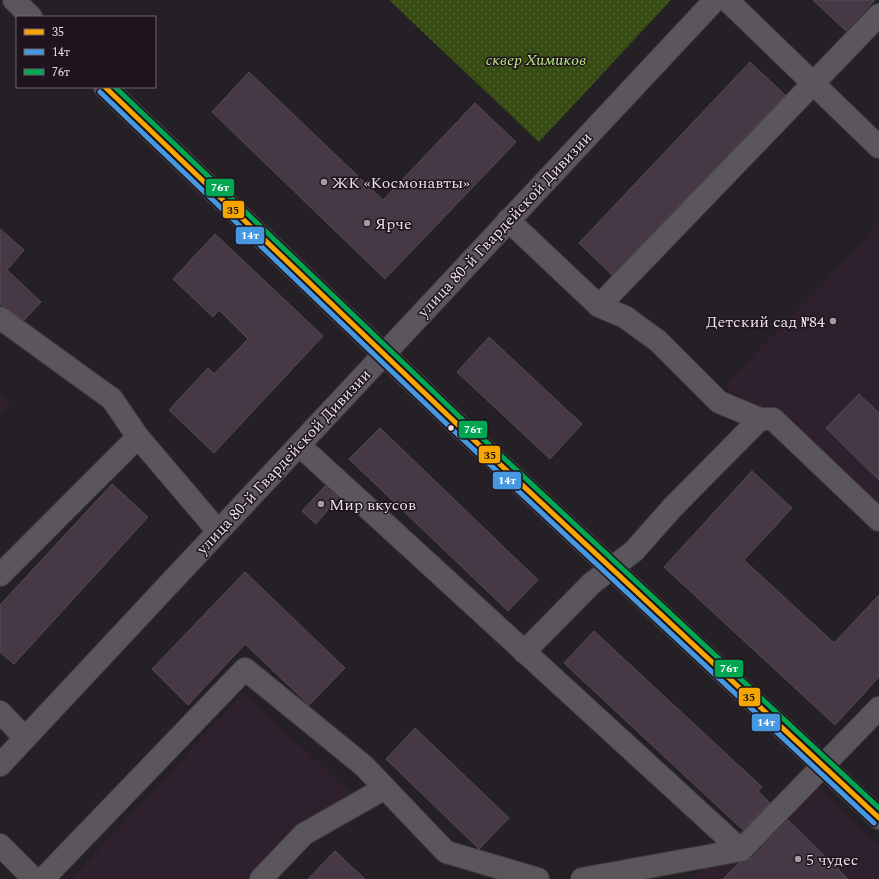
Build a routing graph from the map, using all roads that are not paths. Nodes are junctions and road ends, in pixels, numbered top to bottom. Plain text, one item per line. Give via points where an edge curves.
1 (14, 0) edge
2 (715, 0) edge
3 (727, 0) edge
4 (879, 15) edge
5 (30, 16) edge
6 (813, 83) junction
7 (106, 88) edge
8 (879, 147) edge
9 (508, 220) junction
10 (599, 306) junction
11 (0, 318) edge
12 (383, 353) junction
13 (760, 419) junction
14 (138, 437) junction
15 (299, 445) junction
16 (879, 520) edge
17 (218, 531) junction
18 (610, 568) junction
19 (0, 575) edge
20 (524, 652) junction
21 (879, 708) edge
22 (0, 712) edge
23 (25, 738) junction
24 (0, 765) edge
25 (822, 766) junction
26 (385, 788) junction
27 (879, 818) edge
28 (0, 845) edge
29 (741, 850) junction
30 (34, 879) edge
31 (43, 879) edge
32 (261, 879) edge
33 (538, 879) edge
34 (582, 879) edge

1 - 5 street
2 - 9 street, улица 80-й Гвардейской Дивизии
3 - 6 street
4 - 6 street
6 - 8 street
6 - 10 street
7 - 12 street
9 - 10 street
9 - 12 street, улица 80-й Гвардейской Дивизии
10 - 13 street via 624,317 658,341 720,402
11 - 14 street via 112,400
12 - 15 street, улица 80-й Гвардейской Дивизии
12 - 18 street
13 - 16 street via 773,419
13 - 18 street via 672,508 634,551
14 - 17 street
14 - 19 street
15 - 17 street, улица 80-й Гвардейской Дивизии
15 - 20 street
17 - 23 street, улица 80-й Гвардейской Дивизии
18 - 20 street
18 - 25 street
20 - 29 street
21 - 25 street
22 - 23 street
23 - 24 street, улица 80-й Гвардейской Дивизии
25 - 27 street
25 - 29 street
26 - 31 street via 364,766 245,669
26 - 32 street via 304,834
26 - 33 street via 446,852
28 - 30 street
29 - 34 street

